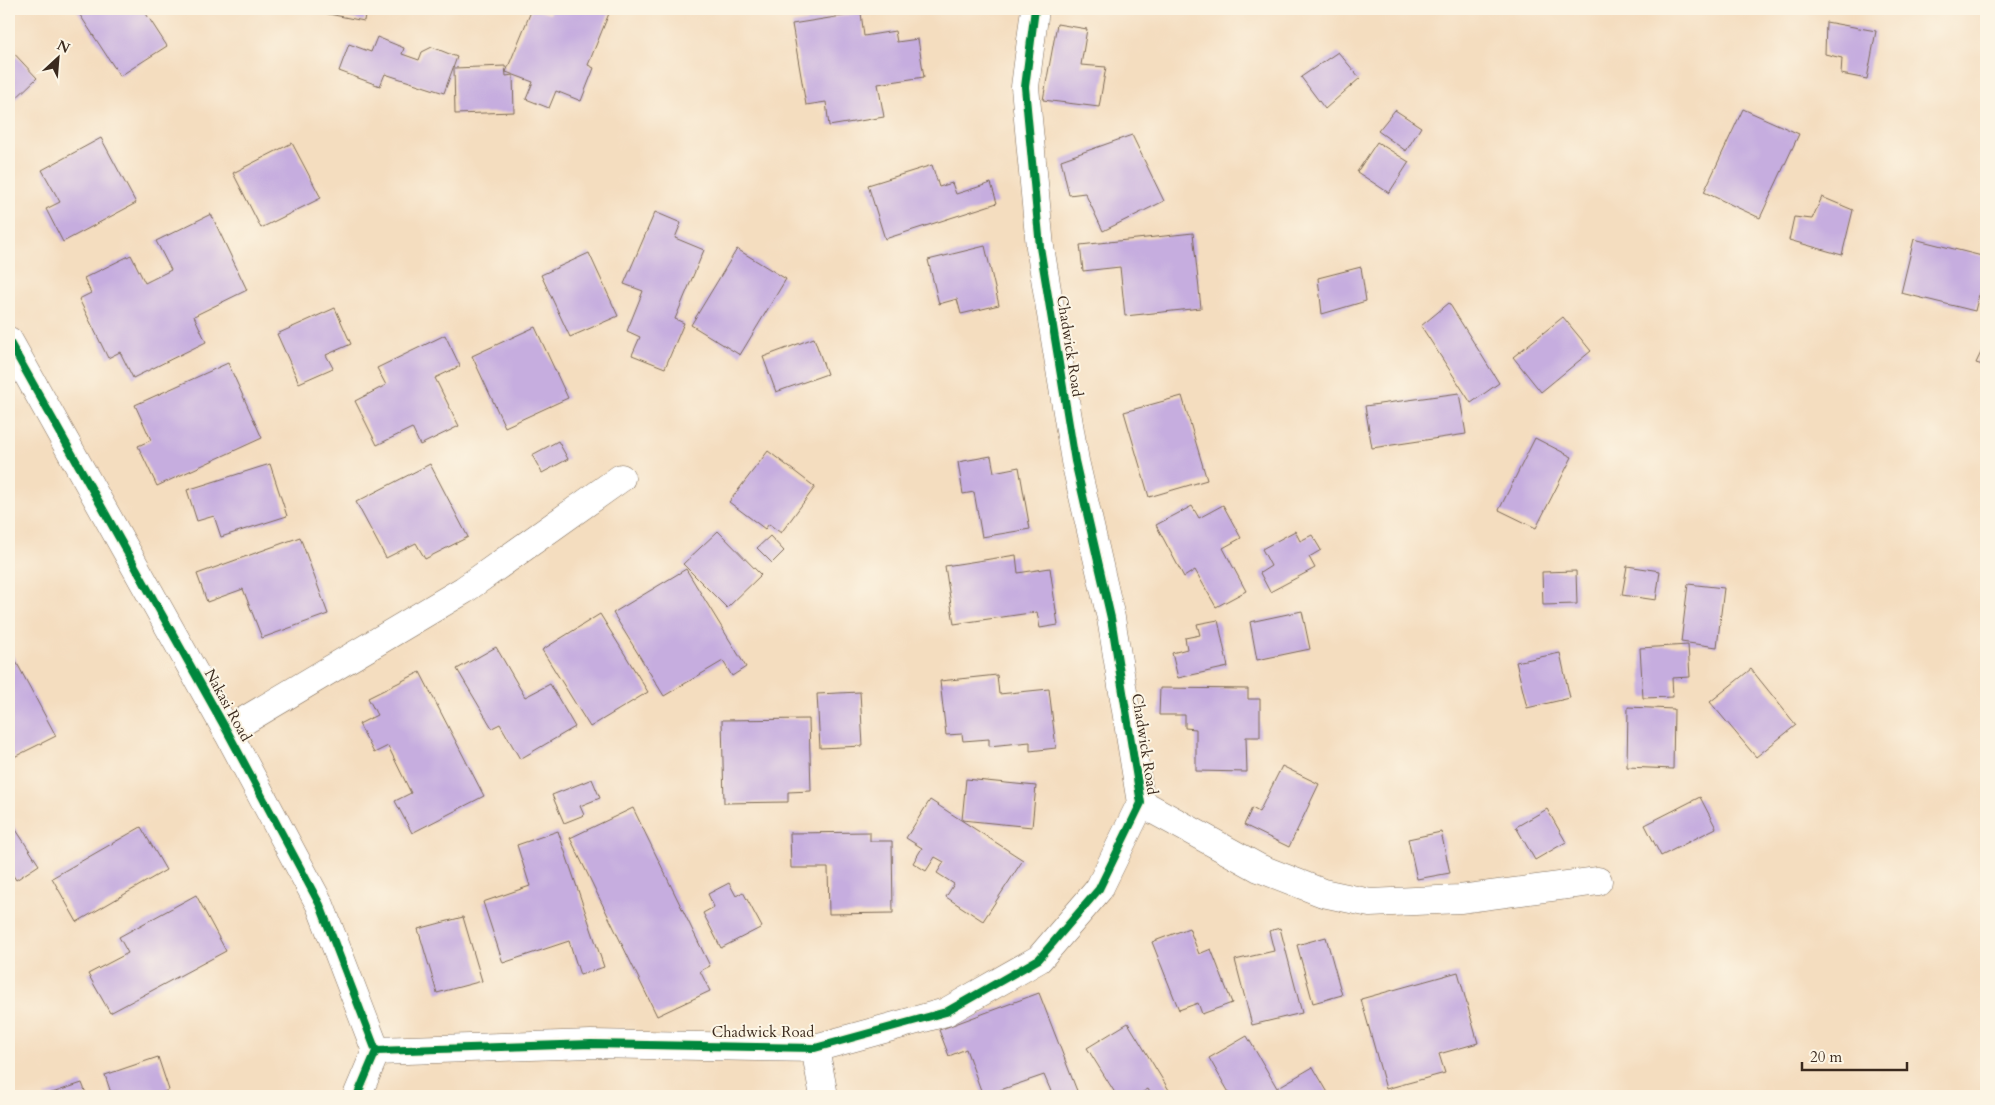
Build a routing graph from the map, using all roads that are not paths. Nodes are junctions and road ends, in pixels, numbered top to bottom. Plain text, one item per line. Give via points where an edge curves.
1 (1035, 9) edge
2 (9, 341) edge
3 (621, 478) dead end
4 (227, 731) junction
5 (1141, 803) junction
6 (1598, 881) dead end
7 (816, 1048) junction
8 (376, 1051) junction
9 (357, 1096) edge
10 (824, 1096) edge

1 - 5 street, Chadwick Road via 1025,87 1040,246 1075,461 1111,618
2 - 4 street, Nakasi Road
3 - 4 street via 464,590
4 - 8 street, Nakasi Road via 320,906
5 - 6 street via 1259,868 1323,893 1370,903 1460,899
5 - 7 street, Chadwick Road via 1099,889 1038,959 946,1012
7 - 8 street, Chadwick Road via 591,1044
7 - 10 street
8 - 9 street

